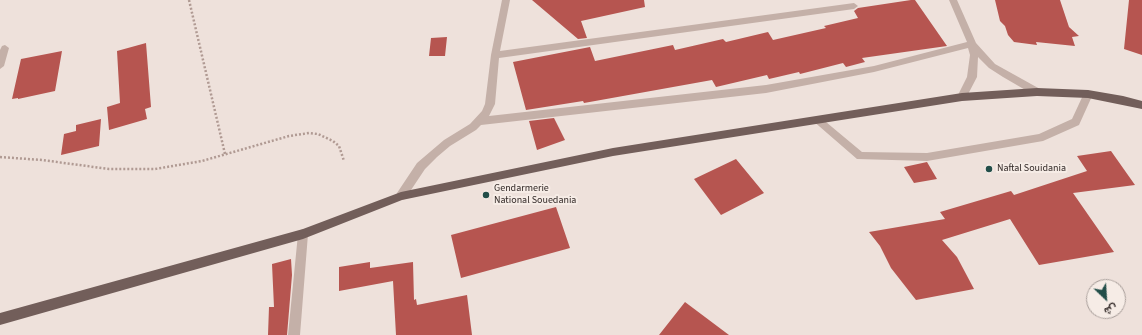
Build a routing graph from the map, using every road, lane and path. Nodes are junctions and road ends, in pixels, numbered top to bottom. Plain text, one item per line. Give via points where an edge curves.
1 (189, 0) edge
2 (506, 0) edge
3 (953, 0) edge
4 (854, 6) dead end
5 (972, 44) junction
6 (4, 48) dead end
7 (495, 55) junction
8 (0, 66) edge
9 (1037, 92) junction
10 (1088, 94) junction
11 (962, 97) junction
12 (1142, 105) edge
13 (817, 120) junction
14 (480, 121) junction
15 (225, 154) junction
16 (0, 157) edge
17 (344, 160) dead end
18 (401, 196) junction
19 (303, 234) junction
20 (0, 319) edge
21 (294, 335) edge

1 - 15 path
2 - 7 street
3 - 5 street
4 - 7 street
5 - 9 street via 992,66
5 - 11 street via 972,77
5 - 14 street via 874,69 766,89
6 - 8 street
7 - 14 street via 490,104
9 - 10 main road
9 - 11 main road
10 - 12 main road
10 - 13 street via 1076,122 1040,138 927,157 860,156
11 - 13 main road
13 - 18 main road via 613,152
14 - 18 street via 434,154 414,176
15 - 16 path via 179,166 132,170
15 - 17 path via 308,133 333,141 339,146
18 - 19 main road
19 - 20 main road
19 - 21 street

